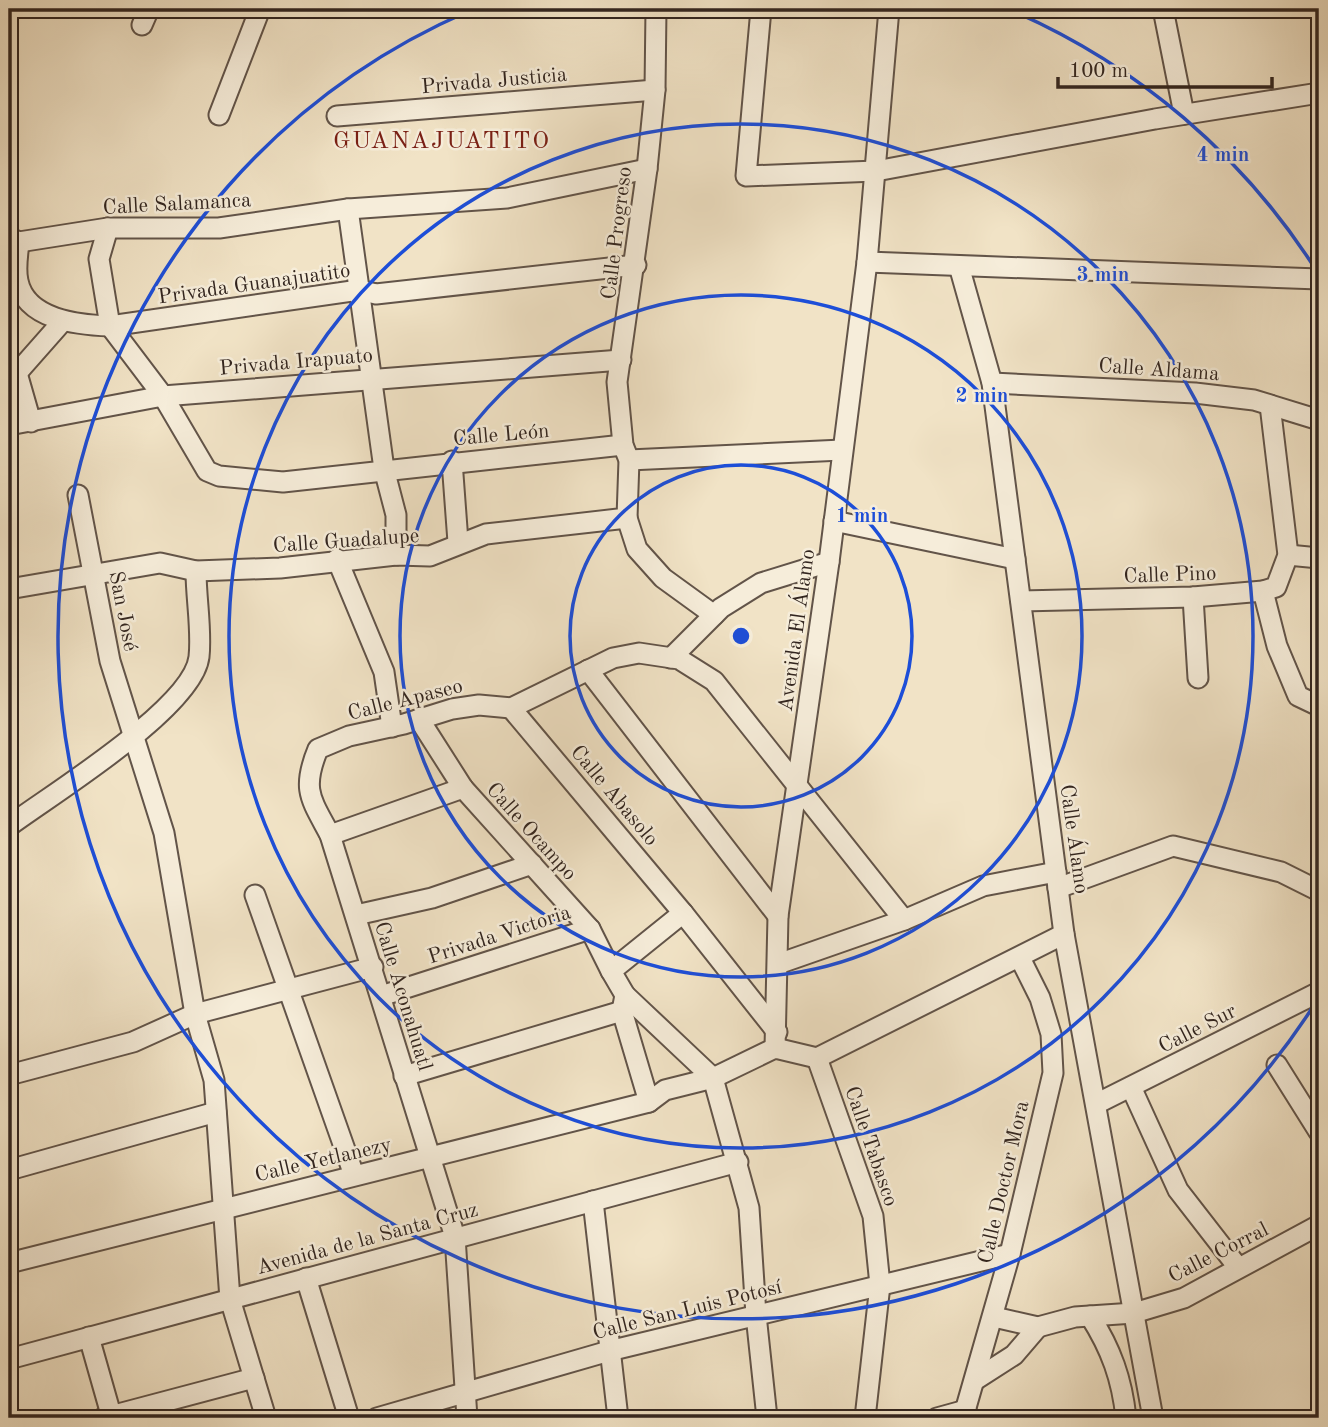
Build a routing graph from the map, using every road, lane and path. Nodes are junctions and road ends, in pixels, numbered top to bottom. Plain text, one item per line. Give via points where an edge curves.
1 (260, 9) edge
2 (656, 9) edge
3 (761, 9) edge
4 (889, 9) edge
5 (1163, 9) edge
6 (655, 90) junction
7 (1319, 93) edge
8 (1184, 114) junction
9 (219, 115) dead end
10 (337, 116) dead end
11 (647, 169) junction
12 (876, 171) junction
13 (348, 209) junction
14 (108, 228) junction
15 (14, 240) edge
16 (867, 262) junction
17 (636, 265) junction
18 (958, 266) junction
19 (1319, 279) edge
20 (359, 290) junction
21 (62, 322) junction
22 (110, 326) junction
23 (621, 360) junction
24 (13, 372) edge
25 (372, 377) junction
26 (992, 383) junction
27 (163, 396) junction
28 (1270, 405) junction
29 (1319, 419) edge
30 (31, 422) junction
31 (9, 425) edge
32 (842, 450) junction
33 (626, 453) junction
34 (452, 461) junction
35 (384, 469) junction
36 (78, 495) dead end
37 (626, 518) junction
38 (834, 522) junction
39 (458, 542) junction
40 (396, 555) junction
41 (1288, 555) junction
42 (1319, 558) edge
43 (337, 559) junction
44 (1015, 559) junction
45 (829, 562) junction
46 (196, 571) junction
47 (93, 575) junction
48 (9, 589) edge
49 (1269, 589) junction
50 (1193, 597) junction
51 (1021, 601) junction
52 (714, 615) junction
53 (671, 658) junction
54 (588, 670) junction
55 (1198, 678) dead end
56 (1319, 706) edge
57 (511, 708) junction
58 (419, 719) junction
59 (392, 727) junction
60 (133, 735) junction
61 (309, 770) joint
62 (797, 783) junction
63 (463, 788) junction
64 (9, 826) edge
65 (330, 835) junction
66 (532, 864) junction
67 (1057, 880) junction
68 (1319, 891) edge
69 (256, 895) dead end
70 (683, 913) junction
71 (356, 915) junction
72 (778, 916) junction
73 (904, 920) junction
74 (590, 929) junction
75 (1064, 933) junction
76 (1020, 958) junction
77 (778, 964) junction
78 (373, 967) junction
79 (611, 971) junction
80 (290, 991) junction
81 (1319, 992) edge
82 (381, 996) junction
83 (623, 1003) junction
84 (195, 1014) junction
85 (776, 1040) junction
86 (817, 1058) junction
87 (1277, 1065) dead end
88 (9, 1075) edge
89 (404, 1076) junction
90 (713, 1078) junction
91 (1131, 1087) junction
92 (649, 1102) junction
93 (1096, 1104) junction
94 (216, 1112) junction
95 (1319, 1132) edge
96 (432, 1157) junction
97 (738, 1162) junction
98 (9, 1170) edge
99 (354, 1175) junction
100 (593, 1201) junction
101 (225, 1206) junction
102 (1319, 1225) edge
103 (455, 1237) junction
104 (1010, 1254) junction
105 (9, 1263) edge
106 (1237, 1266) junction
107 (306, 1278) junction
108 (880, 1285) junction
109 (230, 1299) junction
110 (1134, 1313) junction
111 (756, 1315) junction
112 (1090, 1316) junction
113 (994, 1317) junction
114 (1038, 1327) junction
115 (89, 1337) junction
116 (1108, 1346) junction
117 (609, 1351) junction
118 (9, 1359) edge
119 (1144, 1366) junction
120 (254, 1378) junction
121 (975, 1380) junction
122 (465, 1391) junction
123 (965, 1414) edge
124 (108, 1417) edge
125 (266, 1418) edge
126 (349, 1418) edge
127 (377, 1418) edge
128 (467, 1418) edge
129 (618, 1418) edge
130 (767, 1418) edge
131 (865, 1418) edge
132 (937, 1418) edge
133 (1126, 1418) edge
134 (1153, 1418) edge

1 - 9 street
2 - 6 street, Calle Progreso
3 - 12 street via 746,176
4 - 12 street, Avenida El Álamo
5 - 8 street
6 - 10 street, Privada Justicia
6 - 11 street, Calle Progreso
7 - 8 street
8 - 12 street
11 - 13 street, Calle Salamanca via 507,198
11 - 17 street, Calle Progreso
12 - 16 street, Avenida El Álamo
13 - 14 street, Calle Salamanca via 219,228
13 - 20 street
14 - 15 street, Calle Salamanca
14 - 22 street via 99,258
15 - 21 street via 18,282 41,311
16 - 18 street
16 - 32 street, Avenida El Álamo
17 - 20 street, Privada Guanajuatito via 376,294
17 - 23 street, Calle Progreso
18 - 19 street
18 - 26 street, Calle Álamo
20 - 22 street, Privada Guanajuatito
20 - 25 street
21 - 22 street, Privada Guanajuatito
21 - 24 street
22 - 27 street
23 - 25 street, Privada Irapuato
23 - 33 street, Calle Progreso via 617,382
24 - 30 street
25 - 27 street, Privada Irapuato
25 - 35 street
26 - 28 street, Calle Aldama via 1195,393
26 - 44 street, Calle Álamo
27 - 30 street, Privada Irapuato
27 - 35 street, Calle León via 207,471 219,476 282,482
28 - 29 street, Calle Aldama
28 - 41 street
30 - 31 street, Privada Irapuato
32 - 33 street, Calle León
32 - 38 street, Avenida El Álamo
33 - 34 street, Calle León
33 - 37 street
34 - 35 street, Calle León
34 - 39 street
35 - 40 street via 396,514
36 - 47 street, San José
37 - 39 street, Calle Guadalupe via 486,534
37 - 52 street via 637,549 654,569
38 - 44 street
38 - 45 street, Avenida El Álamo
39 - 40 street, Calle Guadalupe via 430,556
40 - 43 street, Calle Guadalupe
41 - 42 street
41 - 49 street
43 - 46 street, Calle Guadalupe via 279,568
43 - 59 street via 384,672
44 - 51 street, Calle Álamo
45 - 52 street via 761,583
45 - 62 street, Avenida El Álamo
46 - 47 street, Calle Guadalupe via 160,563
46 - 60 street via 199,658 192,677 181,694
47 - 48 street, Calle Guadalupe
47 - 60 street, San José via 110,661
49 - 50 street, Calle Pino
49 - 56 street via 1277,646 1298,696
50 - 51 street, Calle Pino
50 - 55 street
51 - 67 street, Calle Álamo
52 - 53 street
53 - 54 street via 639,653 613,657
53 - 62 street via 714,681
54 - 57 street
54 - 72 street
57 - 58 street, Calle Apaseo via 479,705
57 - 70 street, Calle Abasolo
58 - 59 street, Calle Apaseo
58 - 63 street, Calle Ocampo
59 - 61 street, Calle Apaseo via 317,749
60 - 64 street
60 - 84 street, San José via 164,833
61 - 65 street, Calle Aconahuatl via 308,794
62 - 72 street, Avenida El Álamo
62 - 73 street
63 - 65 street
63 - 66 street, Calle Ocampo
65 - 71 street, Calle Aconahuatl
66 - 71 street via 432,898
66 - 74 street, Calle Ocampo
67 - 68 street via 1172,846 1281,872
67 - 73 street via 983,886
67 - 75 street, Calle Álamo
69 - 80 street
70 - 79 street
70 - 85 street, Calle Abasolo
71 - 78 street, Calle Aconahuatl
72 - 77 street, Avenida El Álamo
73 - 77 street
74 - 79 street, Calle Ocampo
74 - 82 street, Privada Victoria
75 - 76 street
75 - 93 street, Calle Álamo
76 - 86 street
76 - 104 street, Calle Doctor Mora via 1051,1034 1052,1073
77 - 85 street, Avenida El Álamo
78 - 80 street
78 - 82 street, Calle Aconahuatl
79 - 83 street, Calle Ocampo
80 - 84 street
80 - 99 street
81 - 91 street, Calle Sur
82 - 89 street, Calle Aconahuatl
83 - 89 street
83 - 90 street
83 - 92 street
84 - 88 street via 133,1042
84 - 94 street, San José via 214,1080
85 - 86 street
85 - 90 street
86 - 108 street, Calle Tabasco via 873,1216
87 - 95 street
89 - 96 street, Calle Aconahuatl
90 - 92 street via 665,1090
90 - 97 street
91 - 93 street, Calle Sur
91 - 106 street via 1178,1190
92 - 96 street, Calle Yetlanezy
93 - 110 street, Calle Álamo
94 - 98 street
94 - 101 street, San José
96 - 99 street, Calle Yetlanezy
96 - 103 street, Calle Aconahuatl
97 - 100 street, Avenida de la Santa Cruz
97 - 111 street via 749,1208
99 - 101 street, Calle Yetlanezy
100 - 103 street, Avenida de la Santa Cruz
100 - 117 street
101 - 105 street, Calle Yetlanezy
101 - 109 street, San José
102 - 106 street, Calle Corral
103 - 107 street, Avenida de la Santa Cruz
103 - 122 street, Calle Aconahuatl
104 - 108 street, Calle San Luis Potosí
104 - 113 street, Calle Doctor Mora
106 - 110 street, Calle Corral via 1184,1297
107 - 109 street, Avenida de la Santa Cruz
107 - 126 street
108 - 111 street, Calle San Luis Potosí
108 - 131 street, Calle Tabasco
109 - 115 street, Avenida de la Santa Cruz
109 - 120 street, San José
110 - 112 street, Calle Corral
110 - 119 street, Calle Álamo
111 - 117 street, Calle San Luis Potosí
111 - 130 street
112 - 114 street, Calle Corral
112 - 116 street
113 - 114 street
113 - 121 street, Calle Doctor Mora
114 - 121 street via 1014,1355
115 - 118 street, Avenida de la Santa Cruz
115 - 124 street
116 - 119 street
116 - 133 street via 1123,1390
117 - 122 street, Calle San Luis Potosí
117 - 129 street
119 - 134 street, Calle Álamo
120 - 124 street
120 - 125 street, San José
121 - 123 street, Calle Doctor Mora
122 - 127 street, Calle San Luis Potosí
122 - 128 street, Calle Aconahuatl
123 - 132 street

